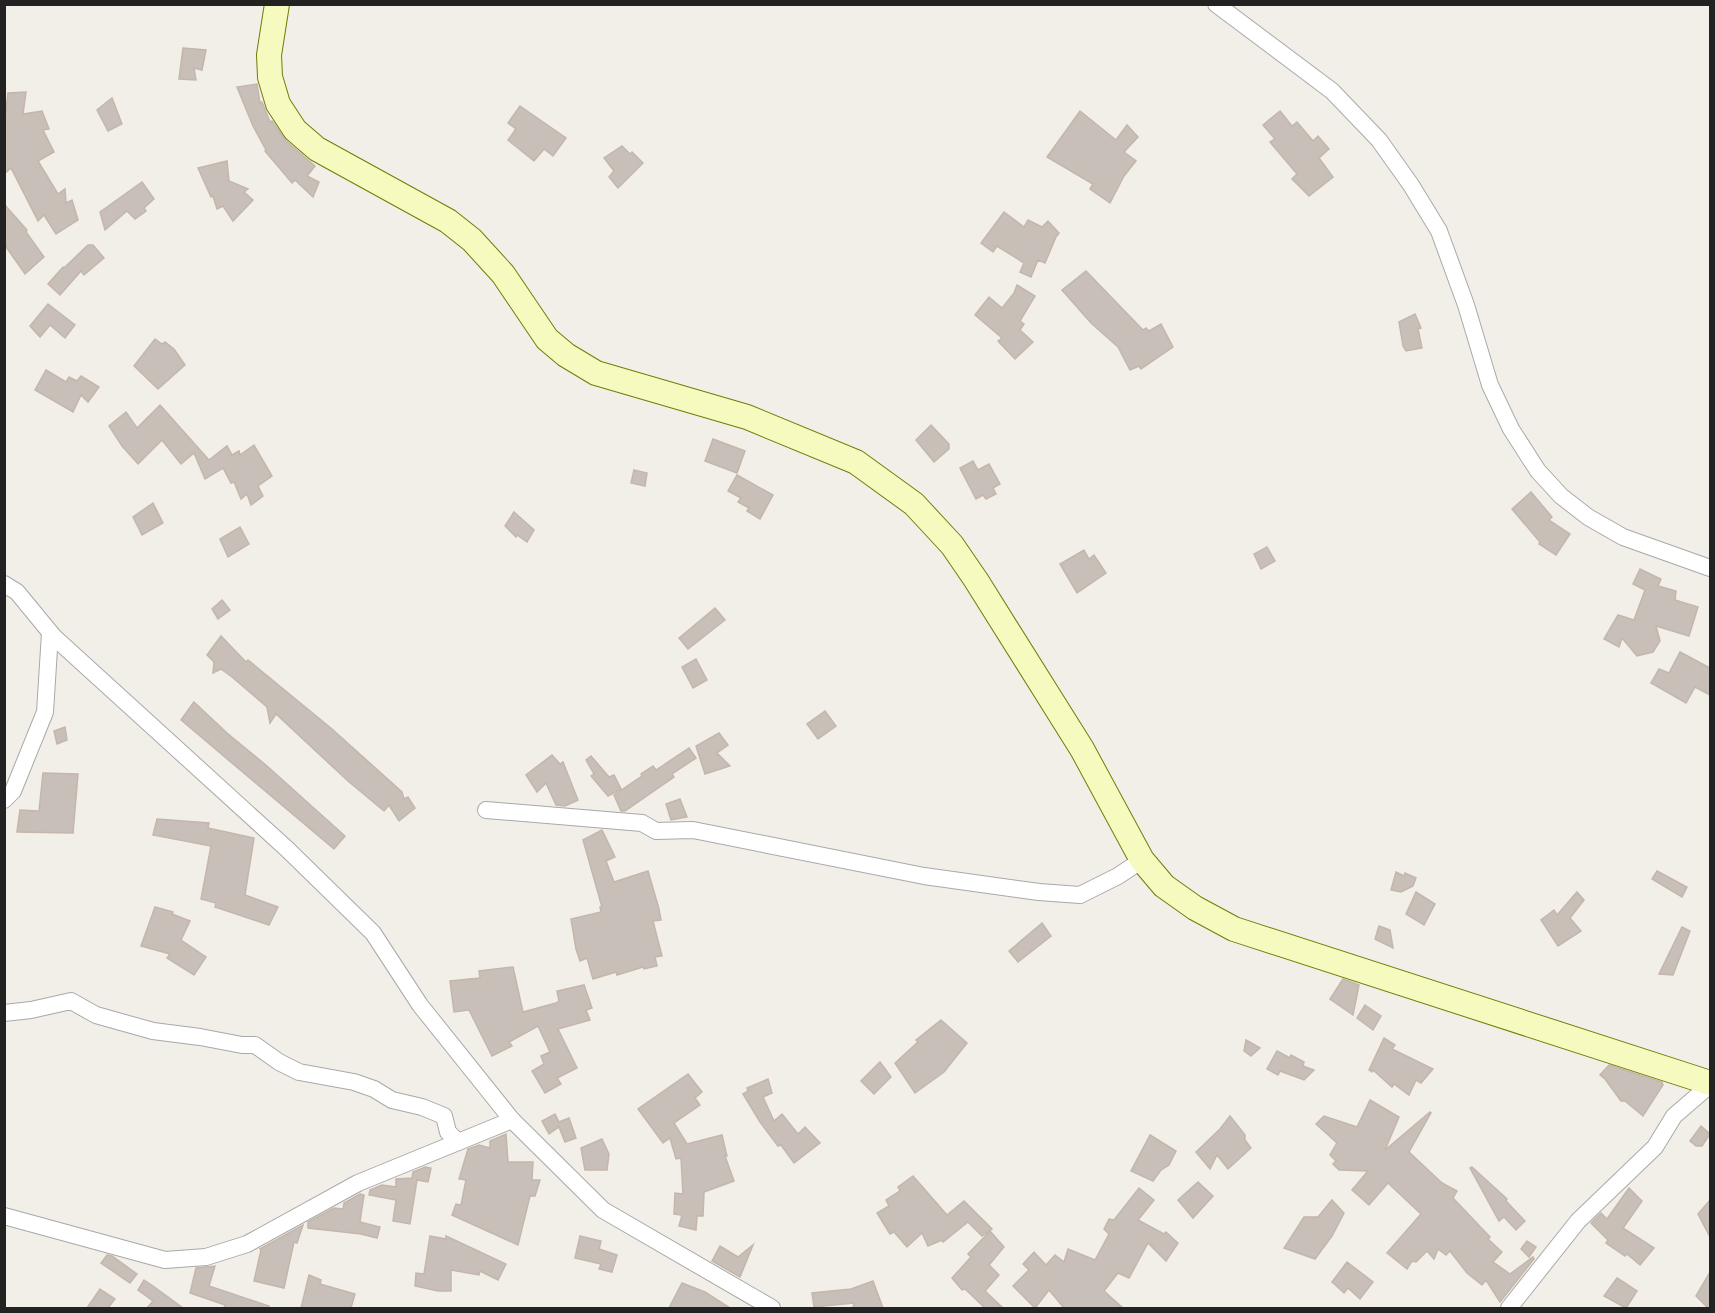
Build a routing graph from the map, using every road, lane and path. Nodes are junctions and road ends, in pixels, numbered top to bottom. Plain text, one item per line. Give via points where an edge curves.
1 (278, 4) edge
2 (1216, 4) edge
3 (1710, 568) edge
4 (4, 584) edge
5 (50, 633) junction
6 (4, 800) edge
7 (486, 810) dead end
8 (1142, 861) junction
9 (4, 1013) edge
10 (1710, 1084) edge
11 (512, 1120) junction
12 (459, 1142) junction
13 (4, 1216) edge
14 (772, 1308) edge
15 (1509, 1308) edge

1 - 8 main road via 268,55 270,77 278,104 295,130 316,149 448,221 472,240 503,274 547,339 566,355 596,373 747,417 856,462 914,504 952,545 976,580 1082,750
2 - 3 street via 1332,91 1379,140 1412,185 1439,231 1490,385 1511,429 1538,471 1561,496 1614,532
4 - 5 street via 17,592
5 - 6 street via 45,711 13,791
5 - 11 street via 287,849 373,933 420,1005
7 - 8 street via 642,823 656,831 693,830 924,876 1039,892 1080,895
8 - 10 main road via 1164,886 1234,929
9 - 12 street via 71,1001 96,1015 153,1031 255,1045 299,1072 354,1082 392,1100 444,1116 448,1132
10 - 15 street via 1674,1116 1654,1147 1578,1221
11 - 12 street
11 - 14 street via 603,1210
12 - 13 street via 358,1183 247,1244 207,1257 165,1260

